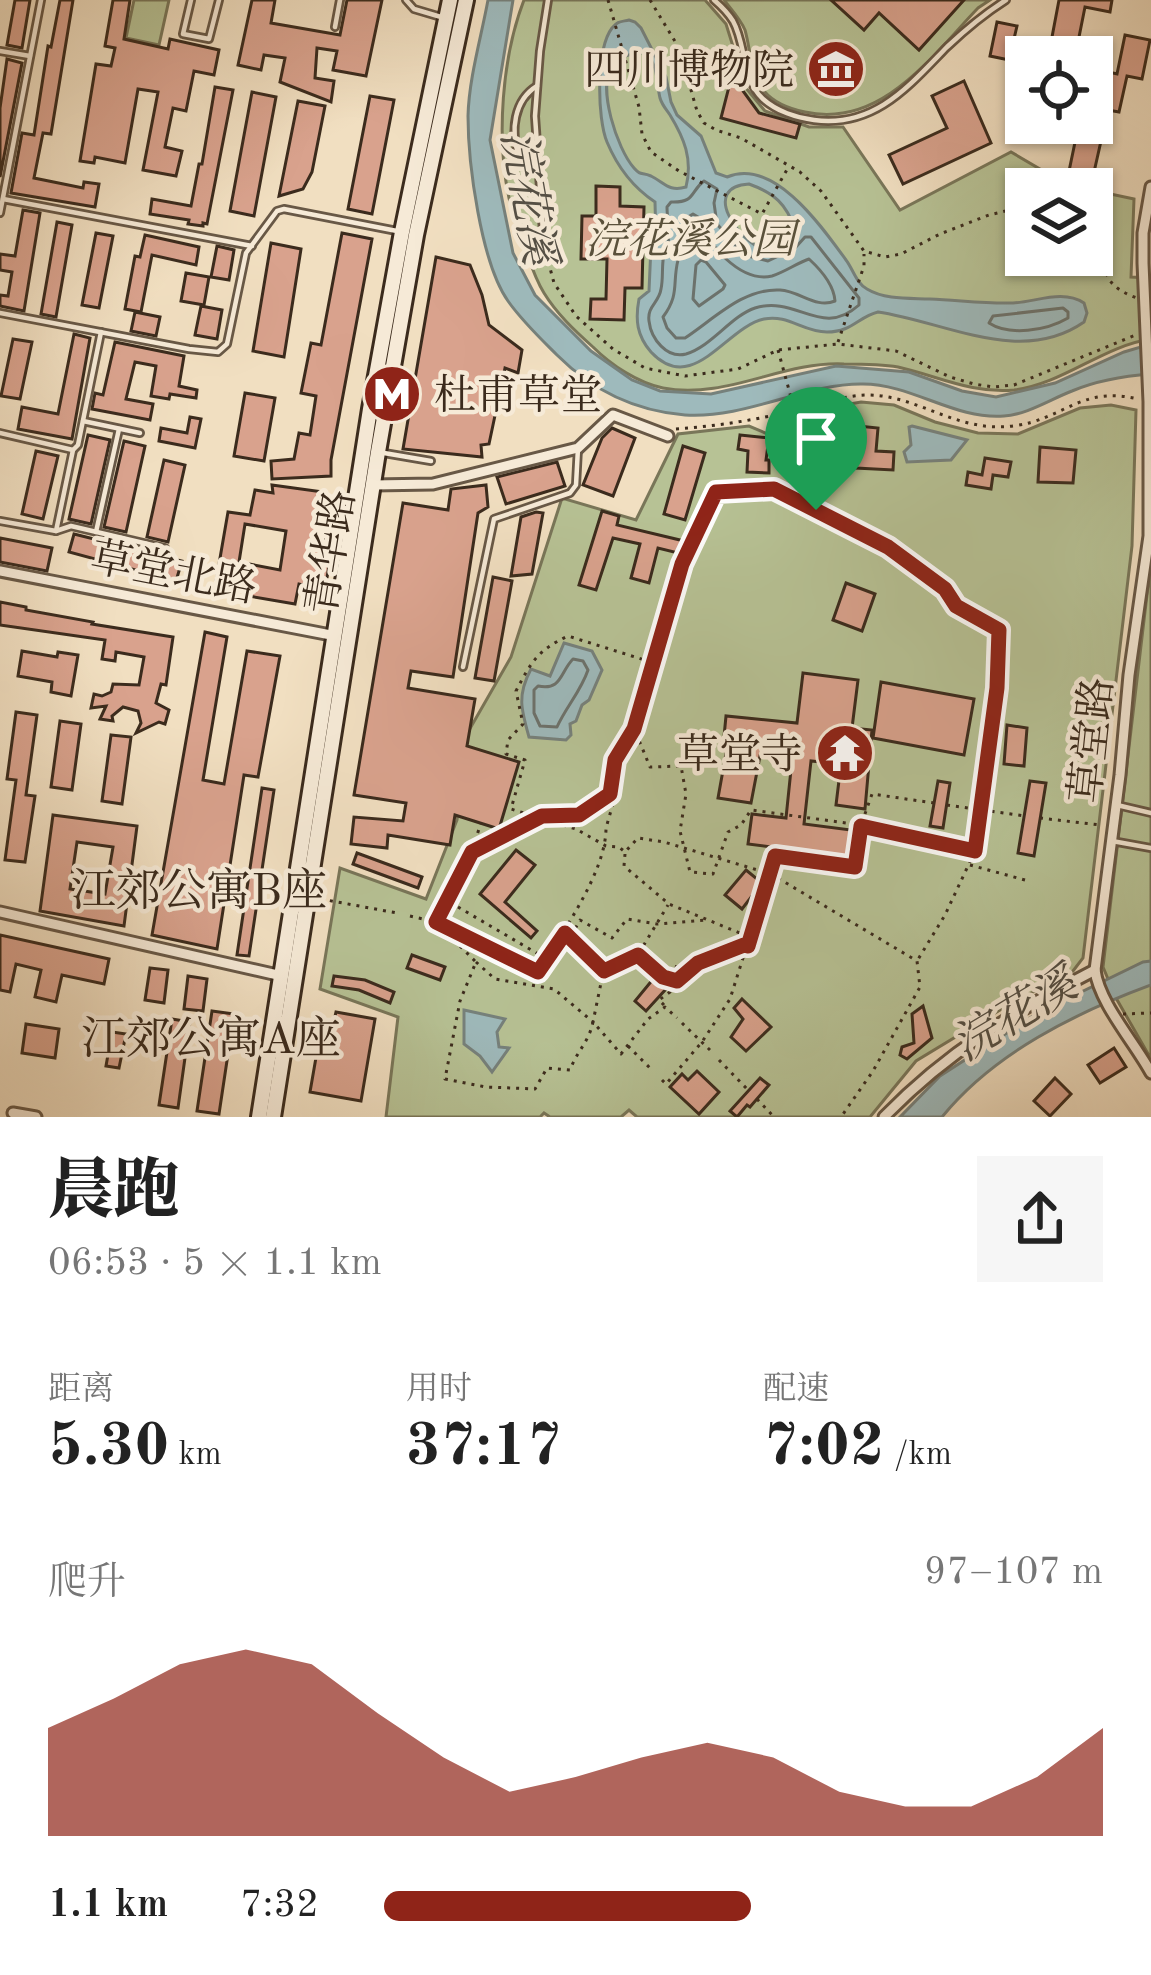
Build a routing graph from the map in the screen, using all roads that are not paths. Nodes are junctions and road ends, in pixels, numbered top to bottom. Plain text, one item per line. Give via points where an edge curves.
1 (41, 0) edge
2 (191, 0) edge
3 (219, 0) edge
4 (340, 0) edge
5 (406, 0) edge
6 (450, 0) edge
7 (466, 0) edge
8 (548, 0) edge
9 (714, 0) edge
10 (1006, 0) edge
11 (447, 18) junction
12 (335, 27) dead end
13 (0, 51) edge
14 (31, 56) junction
15 (538, 86) junction
16 (519, 156) dead end
17 (1151, 187) edge
18 (3, 199) edge
19 (0, 213) edge
20 (402, 232) junction
21 (252, 246) junction
22 (544, 246) road end
23 (1148, 299) edge
24 (0, 313) edge
25 (101, 332) junction
26 (1148, 387) edge
27 (1148, 402) edge
28 (83, 421) junction
29 (119, 429) junction
30 (0, 433) edge
31 (140, 433) dead end
32 (668, 436) dead end
33 (578, 448) junction
34 (73, 450) junction
35 (378, 452) junction
36 (431, 461) dead end
37 (373, 485) junction
38 (0, 521) edge
39 (56, 531) junction
40 (96, 532) junction
41 (165, 548) dead end
42 (0, 571) edge
43 (336, 635) junction
44 (463, 667) dead end
45 (1117, 805) junction
46 (1151, 813) edge
47 (1112, 841) junction
48 (1151, 848) edge
49 (0, 912) edge
50 (1096, 975) junction
51 (283, 976) junction
52 (1151, 1072) edge
53 (13, 1113) dead end
54 (37, 1117) edge
55 (259, 1117) edge
56 (273, 1117) edge
57 (884, 1117) edge

1 - 14 lane
2 - 3 lane via 183,34 209,39
4 - 12 lane
5 - 11 lane
6 - 11 main road, 青华路
7 - 35 main road, 青华路
8 - 15 lane
9 - 10 lane via 736,26 763,99 783,112 832,122 884,107
11 - 20 main road, 青华路
13 - 14 lane
14 - 18 lane
15 - 16 lane via 519,102
15 - 22 lane
17 - 23 street, 草堂路 via 1143,233
18 - 19 lane
18 - 21 lane
20 - 21 lane via 284,208
20 - 43 main road, 青华路
21 - 25 lane via 224,349
23 - 26 street, 草堂路
24 - 25 lane
25 - 28 lane
26 - 27 street, 草堂路
27 - 45 street, 草堂路 via 1150,536
28 - 29 lane
28 - 34 lane
29 - 31 lane
29 - 40 lane
30 - 34 lane
32 - 33 street via 613,415
33 - 37 street via 433,484
33 - 44 lane via 570,493 494,519
34 - 39 lane
35 - 36 lane
35 - 37 main road, 青华路
37 - 56 main road, 青华路
38 - 39 lane
39 - 40 lane
40 - 41 lane
42 - 43 street, 草堂北路
43 - 51 main road, 青华路
45 - 46 lane
45 - 47 street, 草堂路
47 - 48 lane
47 - 50 street, 草堂路
49 - 51 street
50 - 52 street
50 - 57 street via 990,1027
51 - 55 main road, 青华路
53 - 54 street

